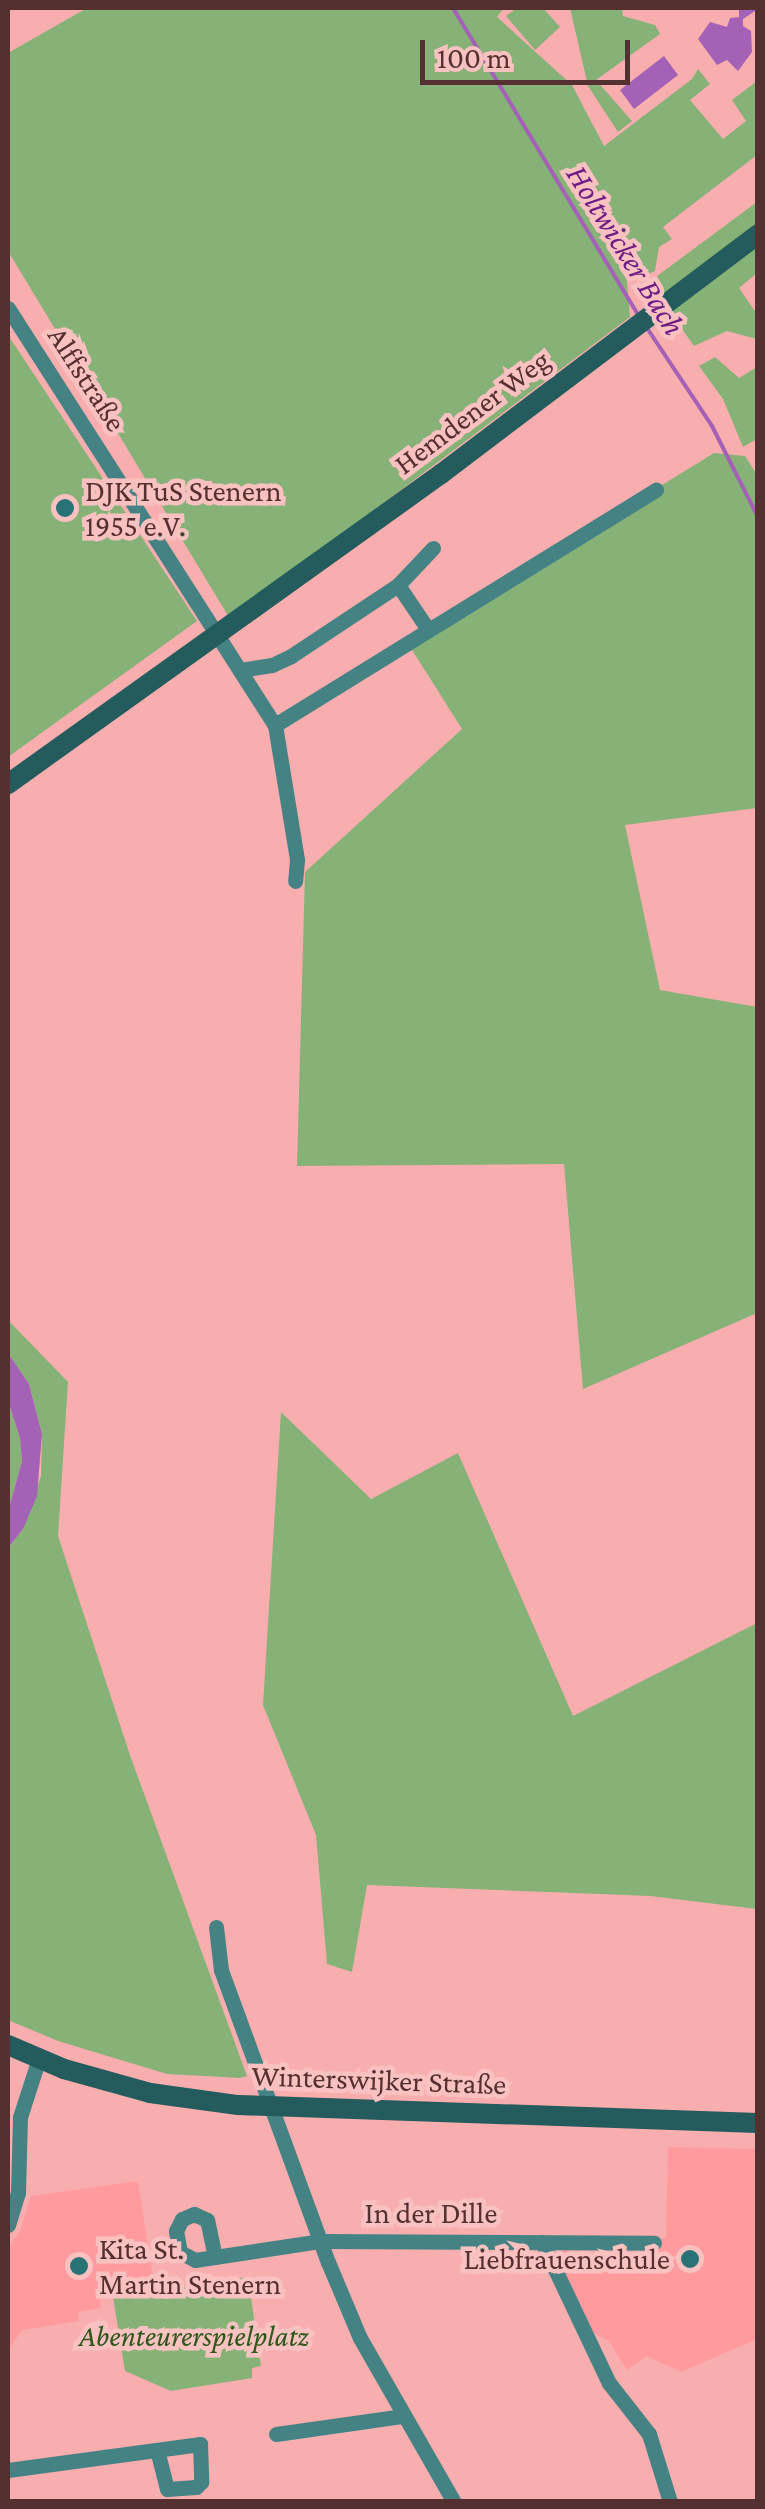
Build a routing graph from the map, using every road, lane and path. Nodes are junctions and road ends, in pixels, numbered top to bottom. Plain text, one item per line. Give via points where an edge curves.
1 (758, 234) edge
2 (8, 308) edge
3 (656, 490) dead end
4 (433, 548) dead end
5 (398, 586) junction
6 (427, 628) junction
7 (217, 632) junction
8 (240, 670) junction
9 (274, 725) junction
10 (8, 784) edge
11 (295, 881) dead end
12 (216, 1927) dead end
13 (8, 2045) edge
14 (39, 2058) junction
15 (273, 2108) junction
16 (758, 2124) edge
17 (8, 2225) edge
18 (320, 2241) junction
19 (542, 2242) junction
20 (654, 2244) dead end
21 (215, 2256) dead end
22 (402, 2416) junction
23 (276, 2434) dead end
24 (157, 2450) dead end
25 (8, 2470) edge
26 (454, 2502) edge
27 (670, 2502) edge

1 - 7 street, Hemdener Weg via 441,474
2 - 7 street, Alffstraße
3 - 6 street
4 - 5 street
5 - 6 street
5 - 8 street via 291,656
6 - 9 street
7 - 8 street
7 - 10 street, Hemdener Weg
8 - 9 street
9 - 11 street
12 - 15 street via 221,1970
13 - 14 street, Winterswijker Straße
14 - 15 street, Winterswijker Straße via 150,2093
14 - 17 street via 20,2117 18,2193
15 - 16 street, Winterswijker Straße
15 - 18 street
18 - 19 street, In der Dille
18 - 21 street, In der Dille
18 - 22 street
19 - 20 street, In der Dille
19 - 27 street via 609,2383 649,2434
22 - 23 street
22 - 26 street
24 - 25 street

